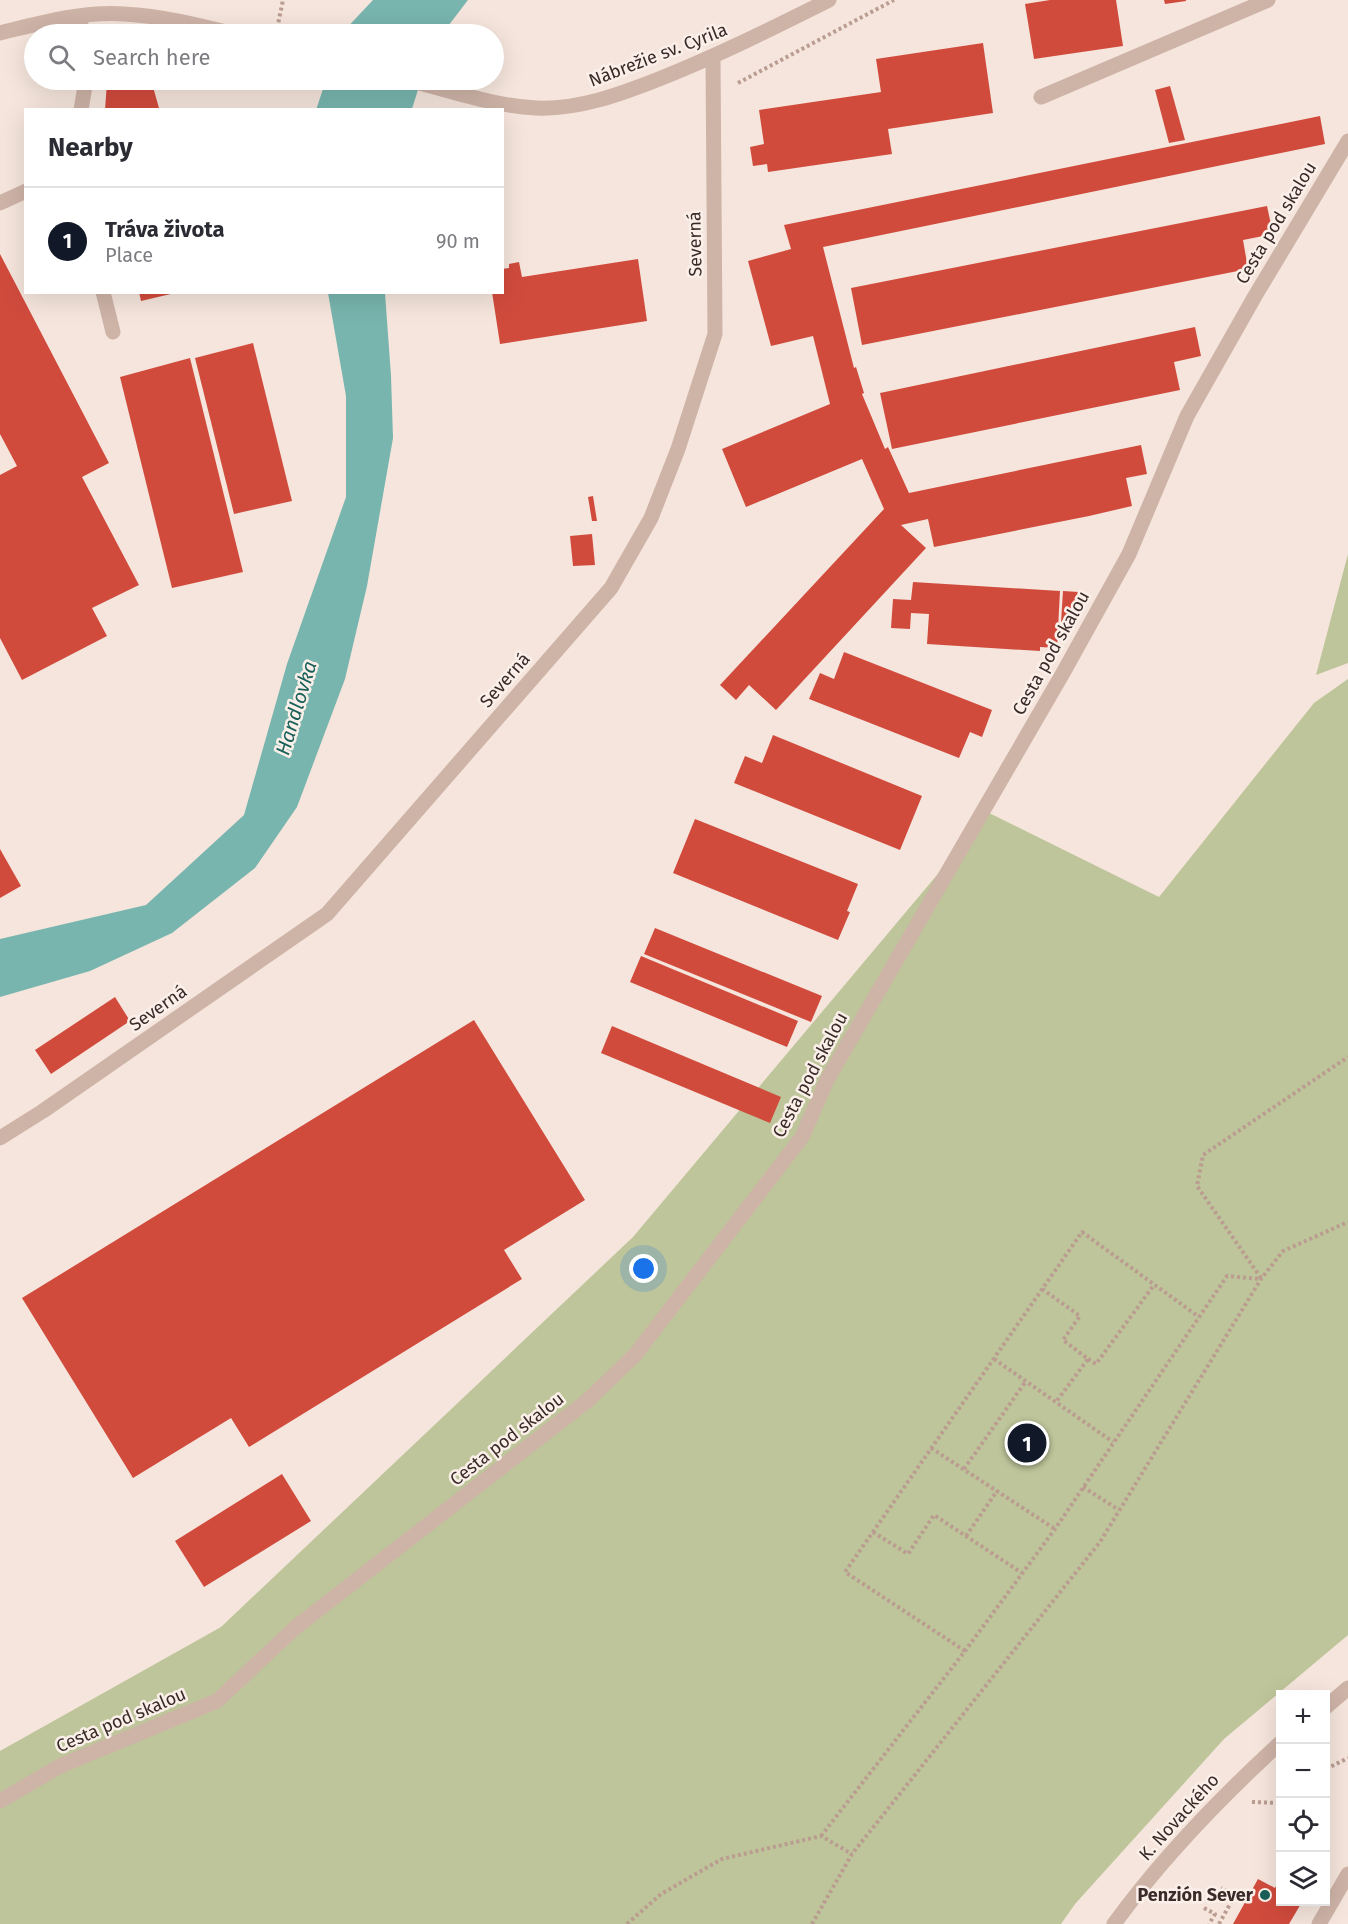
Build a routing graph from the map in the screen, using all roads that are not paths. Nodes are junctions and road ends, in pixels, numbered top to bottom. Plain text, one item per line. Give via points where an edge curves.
1 (1268, 0) edge
2 (818, 2) edge
3 (80, 16) junction
4 (42, 24) edge
5 (81, 24) edge
6 (193, 24) edge
7 (24, 28) edge
8 (0, 33) edge
9 (712, 58) junction
10 (84, 90) edge
11 (447, 90) edge
12 (1041, 97) dead end
13 (81, 108) edge
14 (1348, 141) edge
15 (24, 192) edge
16 (0, 203) edge
17 (104, 294) edge
18 (113, 332) dead end
19 (0, 1138) edge
20 (1348, 1688) edge
21 (1330, 1704) edge
22 (1280, 1744) edge
23 (0, 1801) edge
24 (1348, 1874) edge
25 (1114, 1924) edge
26 (1319, 1924) edge

1 - 12 street
2 - 9 street, Nábrežie sv. Cyrila
3 - 4 street
3 - 5 street
3 - 6 street via 122,14
7 - 8 street
9 - 11 street, Nábrežie sv. Cyrila via 632,90 583,104 537,108
9 - 19 street, Severná via 715,334 651,518 611,588 327,914
10 - 13 street
14 - 23 street, Cesta pod skalou via 1186,416 1129,554 827,1080 802,1137 635,1355 587,1401 296,1627 217,1701 60,1766
15 - 16 street
17 - 18 street
20 - 21 street
22 - 25 street, K. Novackého via 1233,1785
24 - 26 street

